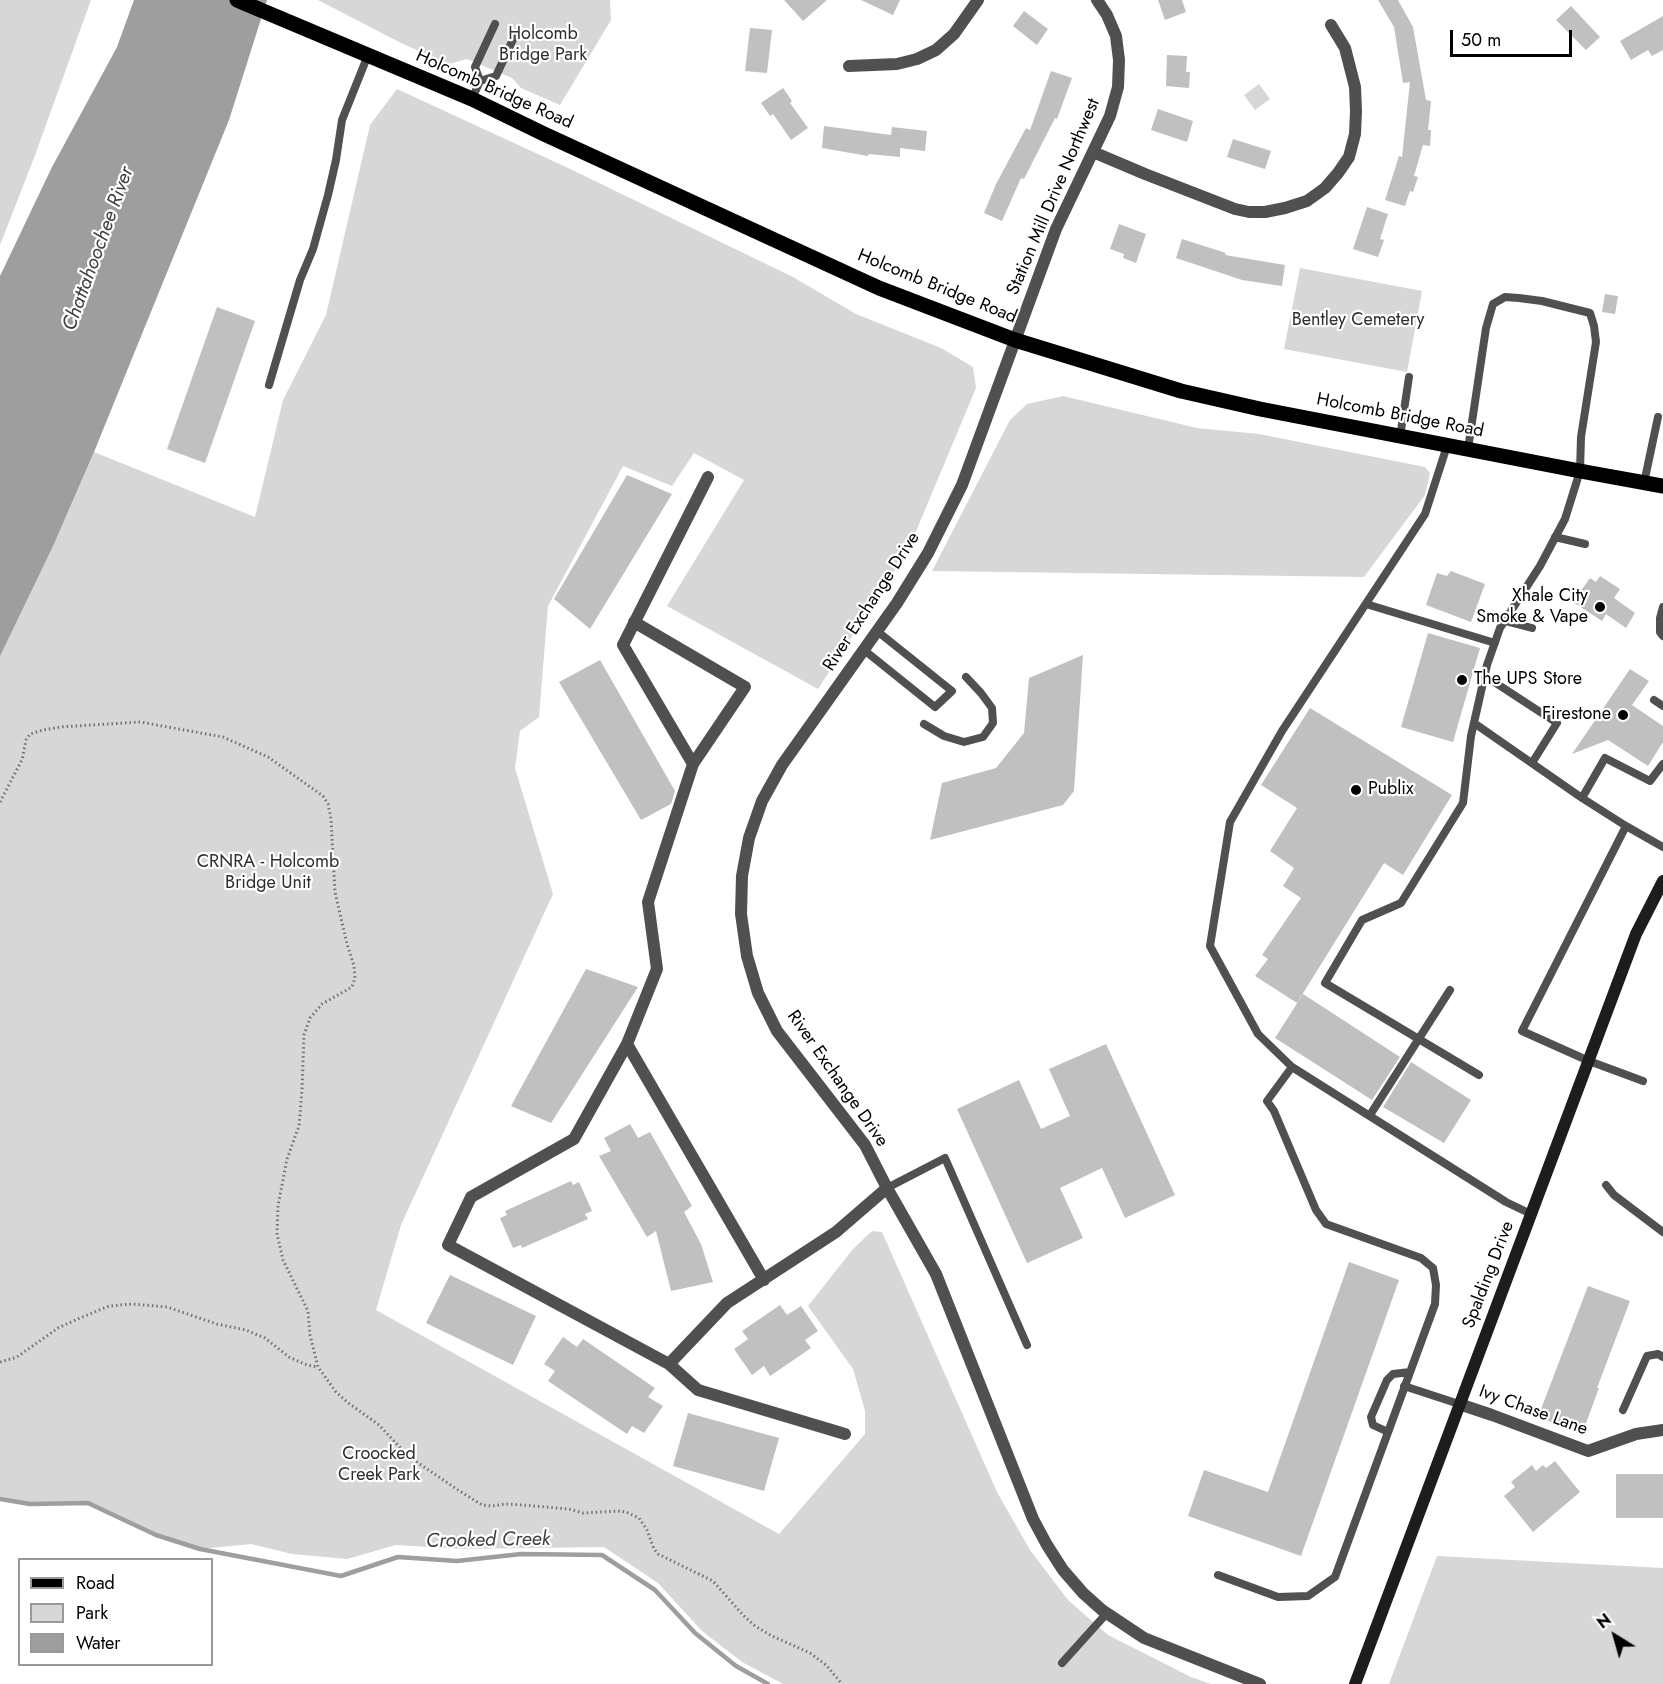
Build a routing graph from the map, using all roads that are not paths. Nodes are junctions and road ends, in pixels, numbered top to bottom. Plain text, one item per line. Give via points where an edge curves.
1 (237, 0) edge
2 (978, 0) edge
3 (1097, 0) edge
4 (495, 24) dead end
5 (1331, 25) dead end
6 (516, 33) dead end
7 (368, 56) junction
8 (849, 66) dead end
9 (480, 81) junction
10 (472, 99) junction
11 (1093, 152) junction
12 (1015, 340) junction
13 (1409, 377) dead end
14 (269, 385) dead end
15 (1658, 417) dead end
16 (1400, 437) junction
17 (1447, 446) junction
18 (1468, 449) junction
19 (1580, 471) junction
20 (708, 477) dead end
21 (1644, 483) junction
22 (1663, 486) edge
23 (1555, 537) junction
24 (1585, 544) dead end
25 (1366, 604) junction
26 (1663, 607) edge
27 (1505, 621) junction
28 (634, 622) junction
29 (1532, 628) dead end
30 (877, 631) junction
31 (1663, 636) edge
32 (1495, 643) junction
33 (864, 650) junction
34 (1485, 676) junction
35 (966, 677) dead end
36 (1654, 700) dead end
37 (1663, 706) edge
38 (1474, 723) junction
39 (924, 724) dead end
40 (1532, 763) junction
41 (693, 764) junction
42 (1663, 764) edge
43 (1582, 798) junction
44 (1626, 826) junction
45 (1663, 847) edge
46 (1663, 881) edge
47 (1450, 990) dead end
48 (1418, 1038) junction
49 (627, 1044) junction
50 (1589, 1061) junction
51 (1292, 1067) junction
52 (1479, 1075) dead end
53 (1643, 1082) dead end
54 (1370, 1115) junction
55 (1606, 1185) dead end
56 (887, 1188) junction
57 (1531, 1214) junction
58 (1663, 1232) edge
59 (764, 1280) junction
60 (1027, 1344) dead end
61 (1663, 1357) edge
62 (669, 1364) junction
63 (1410, 1372) junction
64 (1404, 1386) junction
65 (1459, 1404) junction
66 (1623, 1410) dead end
67 (1663, 1430) edge
68 (1388, 1432) junction
69 (845, 1434) dead end
70 (1218, 1575) dead end
71 (1107, 1613) junction
72 (1062, 1663) dead end
73 (1260, 1684) edge
74 (1355, 1684) edge

1 - 7 main road, Holcomb Bridge Road
2 - 8 street via 954,34 936,50 897,64
3 - 11 street, Station Mill Drive Northwest via 1116,36 1119,60 1118,87 1110,116
4 - 9 lane via 475,67
5 - 11 street via 1345,48 1355,87 1354,134 1349,157 1325,188 1307,201 1264,212 1235,209
6 - 9 lane via 496,76
7 - 10 main road, Holcomb Bridge Road
7 - 14 lane via 342,120 328,195
9 - 10 lane
10 - 12 main road, Holcomb Bridge Road via 879,288
11 - 12 street, Station Mill Drive Northwest via 1056,228
12 - 16 main road, Holcomb Bridge Road via 1181,391
12 - 30 street, River Exchange Drive via 962,485 928,553
13 - 16 lane
15 - 21 lane
16 - 17 main road, Holcomb Bridge Road
17 - 18 main road, Holcomb Bridge Road
17 - 25 lane via 1425,514
18 - 19 main road, Holcomb Bridge Road
18 - 19 lane via 1493,304 1505,297 1542,301 1590,313 1594,326 1596,342 1581,437
19 - 21 main road, Holcomb Bridge Road
19 - 23 lane
20 - 28 street
21 - 22 main road, Holcomb Bridge Road
23 - 24 lane
23 - 27 lane
25 - 32 lane
25 - 51 lane via 1282,731 1230,822 1210,946 1258,1034
26 - 31 lane
27 - 29 lane
27 - 32 lane
28 - 41 street via 623,645
28 - 41 street via 745,687
30 - 33 street, River Exchange Drive
30 - 33 lane via 952,690 935,707
32 - 34 lane
33 - 56 street, River Exchange Drive via 782,765 762,801 747,847 741,914 758,993 777,1031 865,1145
34 - 38 lane
34 - 40 lane via 1557,723
35 - 39 lane via 992,708 993,723 983,737 964,742
36 - 37 lane
38 - 40 lane
38 - 48 lane via 1463,803 1401,903 1362,920 1325,983
40 - 43 lane
41 - 49 street via 648,902 657,969
42 - 43 lane via 1650,781 1605,758
43 - 44 lane
44 - 45 lane
44 - 50 lane via 1522,1031
46 - 50 main road, Spalding Drive via 1636,933
47 - 48 lane
48 - 52 lane
48 - 54 lane
49 - 59 street
49 - 62 street via 574,1139 471,1197 448,1245
50 - 53 lane
50 - 57 main road, Spalding Drive
51 - 54 lane
51 - 63 lane via 1267,1101 1316,1210 1326,1224 1421,1258 1433,1268 1435,1304
54 - 57 lane
55 - 58 lane
56 - 59 street via 836,1232
56 - 60 lane via 945,1158
56 - 71 street, River Exchange Drive via 936,1274 1033,1519 1063,1570
57 - 65 main road, Spalding Drive
59 - 62 street via 727,1303
61 - 66 lane via 1658,1353 1647,1356
62 - 69 street via 698,1390
63 - 64 lane
63 - 68 lane via 1393,1374 1387,1380 1371,1417 1373,1425
64 - 65 lane
64 - 68 lane
65 - 67 street, Ivy Chase Lane via 1588,1451 1636,1434
65 - 74 main road, Spalding Drive
68 - 70 lane via 1335,1577 1308,1596 1278,1597
71 - 72 lane
71 - 73 street, River Exchange Drive via 1144,1638

